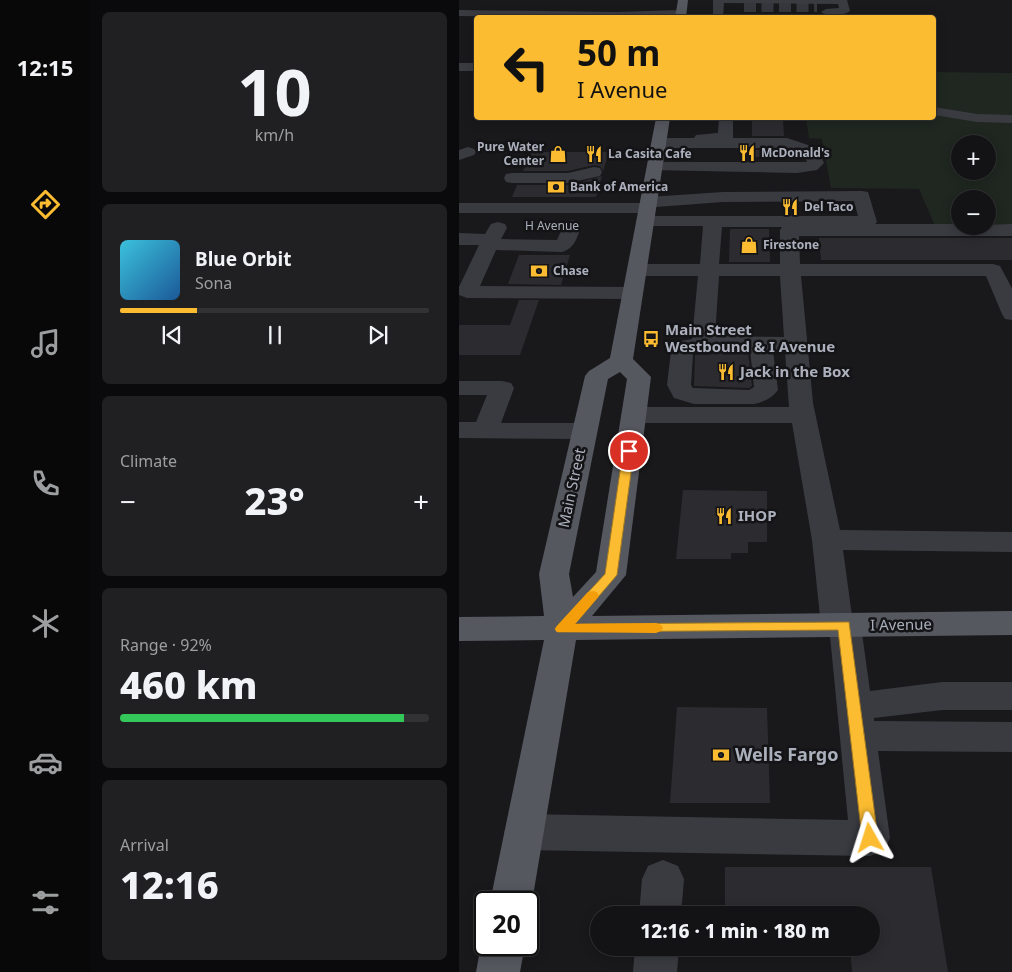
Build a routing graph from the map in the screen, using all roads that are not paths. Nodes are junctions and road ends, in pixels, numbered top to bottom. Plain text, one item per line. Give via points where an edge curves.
1 (655, 2) dead end
2 (843, 3) edge
3 (582, 4) dead end
4 (720, 9) edge
5 (681, 10) edge
6 (523, 12) junction
7 (459, 13) edge
8 (576, 15) edge
9 (608, 15) edge
10 (459, 68) edge
11 (474, 68) edge
12 (936, 111) edge
13 (1012, 119) edge
14 (663, 120) edge
15 (726, 120) edge
16 (659, 140) junction
17 (655, 167) junction
18 (593, 172) dead end
19 (512, 178) dead end
20 (459, 208) edge
21 (643, 217) junction
22 (713, 221) junction
23 (459, 226) edge
24 (571, 226) dead end
25 (1012, 230) edge
26 (499, 234) junction
27 (459, 240) edge
28 (637, 270) junction
29 (708, 270) junction
30 (790, 270) junction
31 (579, 293) junction
32 (633, 293) junction
33 (459, 305) edge
34 (1012, 314) edge
35 (703, 343) junction
36 (761, 343) junction
37 (797, 344) junction
38 (621, 360) junction
39 (459, 388) edge
40 (634, 415) junction
41 (803, 415) junction
42 (467, 429) edge
43 (584, 431) junction
44 (827, 540) junction
45 (1012, 542) edge
46 (1012, 623) edge
47 (841, 626) junction
48 (459, 629) edge
49 (562, 629) junction
50 (1012, 696) edge
51 (857, 722) junction
52 (1012, 737) edge
53 (524, 832) junction
54 (513, 891) edge
55 (501, 956) edge
56 (656, 956) edge
57 (498, 972) edge
58 (655, 972) edge

1 - 5 street
2 - 4 street
2 - 4 street via 845,11
3 - 6 street via 579,9
4 - 5 street
5 - 9 street
6 - 7 street
6 - 8 street
10 - 11 street
12 - 13 street via 977,118
14 - 16 main road
15 - 16 street via 726,138
16 - 17 main road
16 - 17 street via 787,143 811,151 815,165 797,168
17 - 21 main road
18 - 19 street via 568,178
20 - 21 street
21 - 22 street
21 - 22 street via 723,197 862,196 869,222
21 - 28 main road
22 - 29 street
23 - 26 street
24 - 26 street via 567,241 562,246
25 - 30 street via 789,230
26 - 27 street
26 - 31 street via 487,248 467,292
28 - 29 street
28 - 32 main road
29 - 30 street
29 - 35 street
30 - 34 street via 993,270
30 - 37 street
31 - 32 street
31 - 33 street via 559,304
32 - 38 main road
35 - 36 street
35 - 36 street via 682,351 679,385 683,393 694,397 754,397 766,390
36 - 37 street
37 - 41 street
38 - 40 main road via 639,377
38 - 43 main road, Main Street via 597,376
39 - 42 street via 502,388
40 - 41 street
40 - 49 main road via 611,575
41 - 44 street
42 - 43 street
43 - 49 main road, Main Street via 554,574
44 - 45 street
44 - 47 street
46 - 47 main road, I Avenue
47 - 49 main road, I Avenue
47 - 51 street
48 - 49 main road, I Avenue
49 - 53 main road, Main Street
50 - 51 street via 942,696
51 - 52 street
51 - 53 street via 870,838
53 - 54 main road, Main Street
55 - 57 main road
56 - 58 street

